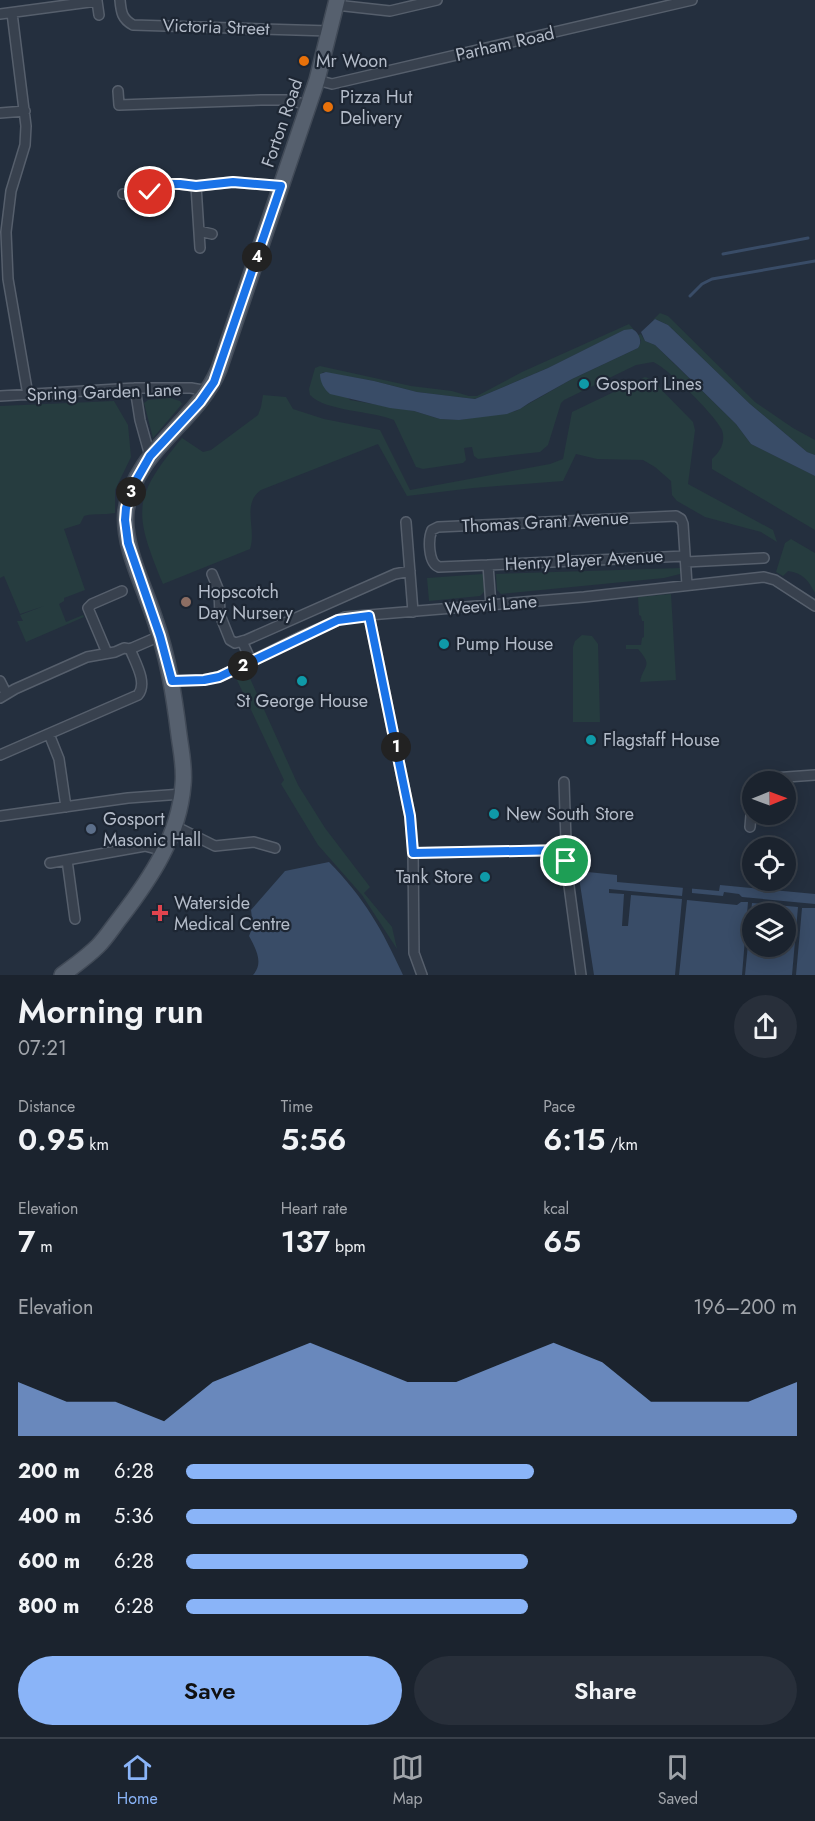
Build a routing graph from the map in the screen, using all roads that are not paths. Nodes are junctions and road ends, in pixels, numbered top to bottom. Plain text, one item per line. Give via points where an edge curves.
1 (120, 0) edge
2 (437, 0) edge
3 (692, 0) edge
4 (336, 2) edge
5 (12, 13) junction
6 (0, 14) edge
7 (99, 15) dead end
8 (330, 31) junction
9 (317, 80) junction
10 (118, 91) dead end
11 (308, 105) junction
12 (25, 111) junction
13 (0, 113) edge
14 (196, 186) junction
15 (281, 186) junction
16 (123, 194) dead end
17 (199, 231) junction
18 (212, 234) dead end
19 (200, 248) dead end
20 (135, 388) junction
21 (208, 391) junction
22 (28, 395) junction
23 (0, 396) edge
24 (150, 456) junction
25 (406, 522) dead end
26 (764, 558) dead end
27 (686, 559) junction
28 (488, 565) junction
29 (410, 571) junction
30 (213, 574) dead end
31 (687, 585) junction
32 (122, 591) dead end
33 (491, 606) junction
34 (815, 606) edge
35 (413, 612) junction
36 (369, 616) junction
37 (160, 636) junction
38 (242, 641) junction
39 (130, 649) junction
40 (107, 653) junction
41 (251, 662) junction
42 (0, 681) edge
43 (172, 681) junction
44 (3, 695) edge
45 (49, 734) junction
46 (0, 754) edge
47 (815, 775) edge
48 (796, 777) edge
49 (564, 783) dead end
50 (182, 794) junction
51 (66, 807) junction
52 (0, 816) edge
53 (175, 826) junction
54 (275, 848) dead end
55 (566, 850) junction
56 (164, 851) junction
57 (413, 853) junction
58 (67, 860) junction
59 (50, 863) dead end
60 (75, 919) dead end
61 (62, 975) edge
62 (422, 975) edge
63 (581, 975) edge

1 - 8 street, Victoria Street via 121,12 133,25
2 - 4 street via 390,11
3 - 9 street, Parham Road via 332,84
4 - 8 main road, Forton Road
5 - 6 street
5 - 7 street via 97,1
5 - 12 street
8 - 9 main road, Forton Road
9 - 11 main road, Forton Road
10 - 11 street via 119,105 261,100
11 - 15 main road, Forton Road
12 - 13 street
12 - 22 street via 25,145 11,191 6,232 8,279
14 - 15 street via 233,182
14 - 16 street via 167,184 150,192
14 - 17 street
15 - 21 main road, Forton Road
17 - 18 street
17 - 19 street
20 - 21 street, Spring Garden Lane
20 - 22 street, Spring Garden Lane
20 - 24 street
21 - 24 main road, Forton Road
22 - 23 street, Spring Garden Lane
24 - 37 main road, Forton Road via 129,496 125,520 128,543
25 - 29 street
26 - 27 street, Henry Player Avenue
27 - 28 street, Henry Player Avenue
27 - 28 street, Thomas Grant Avenue via 683,524 676,516 432,530 434,566
27 - 31 street, Thomas Grant Avenue
28 - 33 street, Henry Player Avenue
29 - 35 street
29 - 38 street
30 - 38 street via 219,591 219,612 230,640
31 - 33 street, Weevil Lane
31 - 34 street, Weevil Lane via 769,578
32 - 40 street via 88,608
33 - 35 street, Weevil Lane
35 - 36 street, Weevil Lane
36 - 41 street, Weevil Lane via 338,620
36 - 57 street via 410,816
37 - 39 street
37 - 43 main road, Forton Road
38 - 41 street
39 - 40 street
39 - 45 street via 141,678 140,693
40 - 44 street via 87,657
41 - 43 street, Weevil Lane via 214,678
42 - 44 street
43 - 50 main road, Forton Road via 183,761
45 - 46 street
45 - 51 street via 60,762
47 - 48 street
49 - 55 street
50 - 51 street
50 - 53 main road, Forton Road
51 - 52 street
53 - 54 street via 215,846 254,842
53 - 56 main road, Forton Road
55 - 57 street
55 - 63 street
56 - 58 street via 145,846
56 - 61 main road, Forton Road via 145,886 97,947
57 - 62 street via 414,952
58 - 59 street
58 - 60 street

